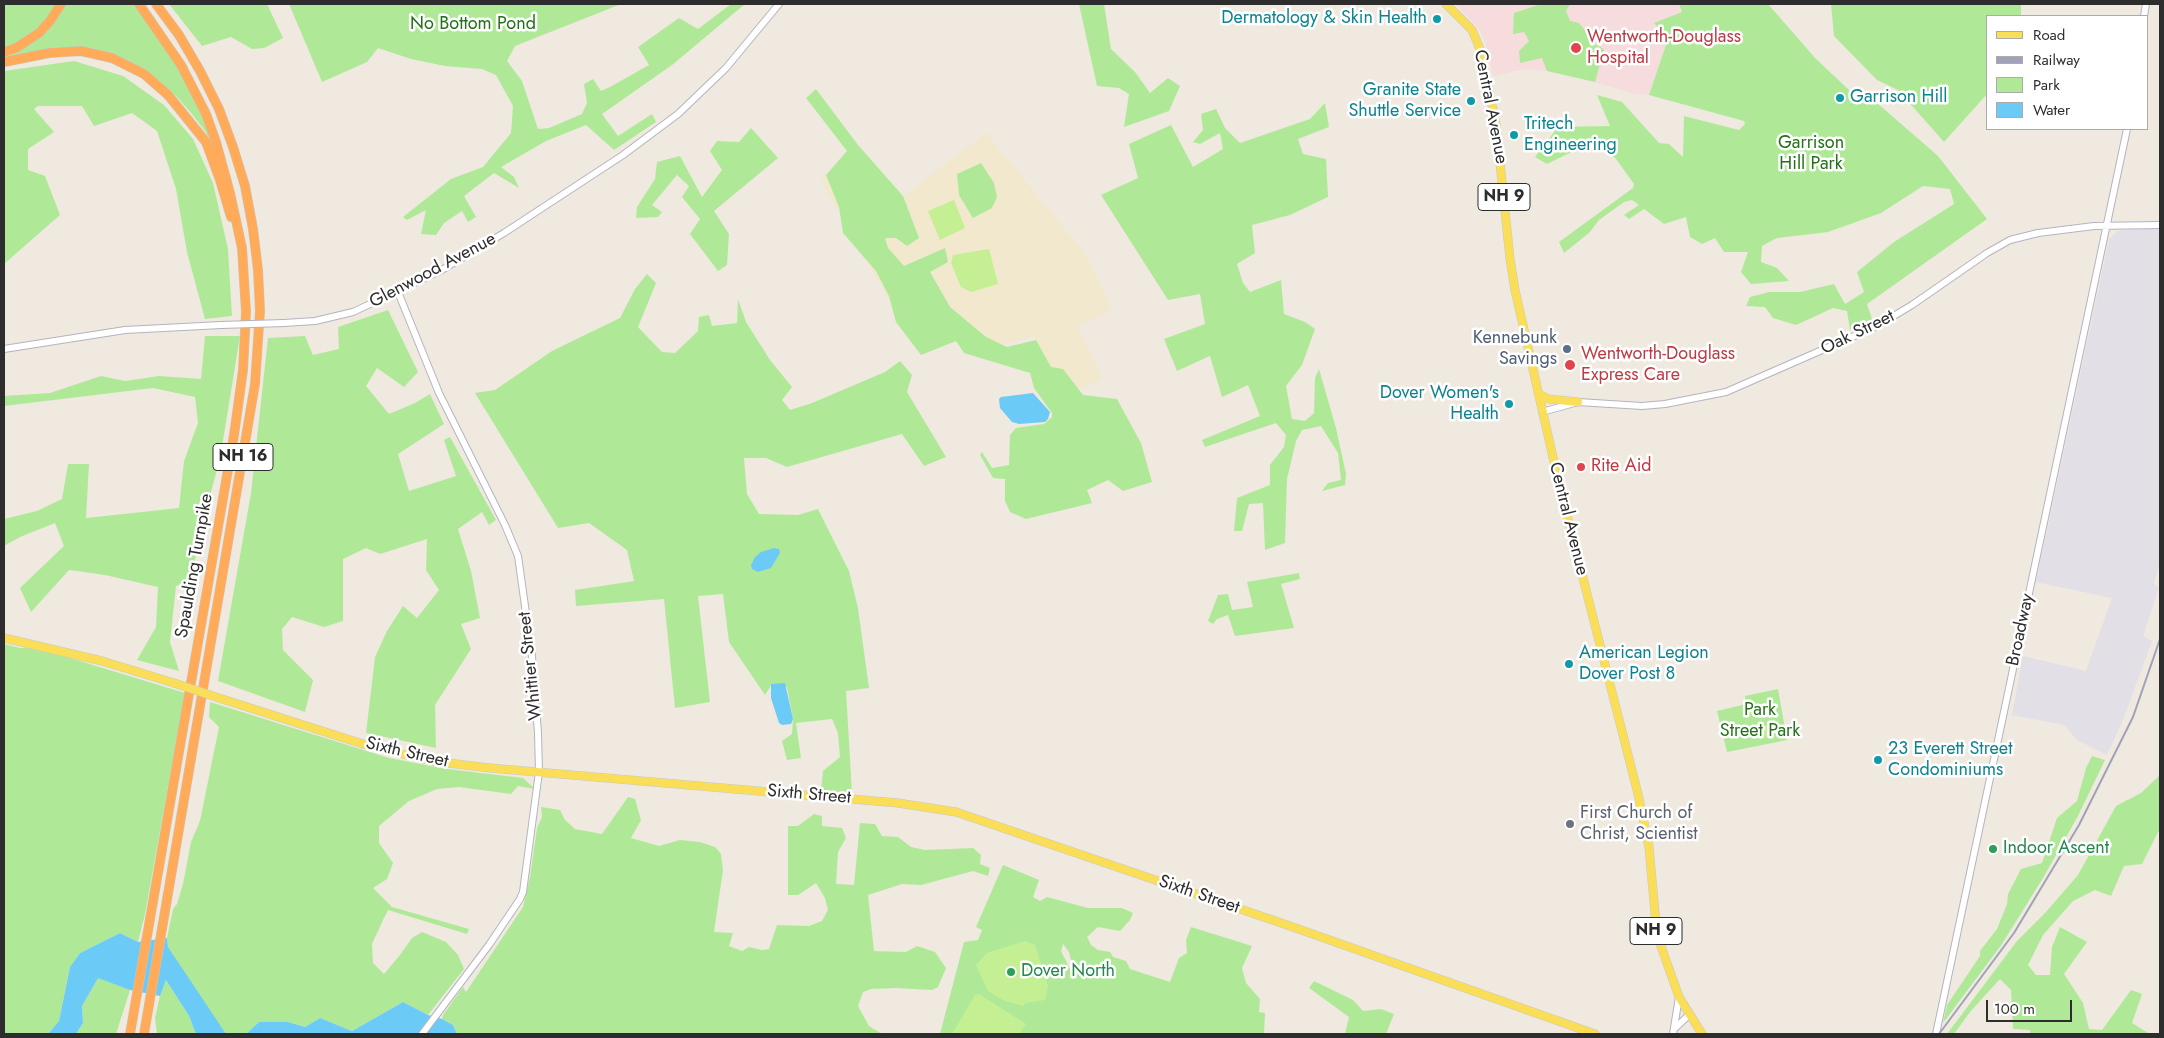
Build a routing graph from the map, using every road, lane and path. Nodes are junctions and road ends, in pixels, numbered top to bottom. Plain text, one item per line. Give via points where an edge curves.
1 (60, 4) edge
2 (139, 4) edge
3 (156, 4) edge
4 (779, 4) edge
5 (1446, 4) edge
6 (4, 52) edge
7 (4, 62) edge
8 (2127, 130) edge
9 (2106, 225) junction
10 (2160, 225) edge
11 (241, 243) junction
12 (398, 292) junction
13 (4, 349) edge
14 (1538, 394) junction
15 (1578, 402) junction
16 (1542, 412) junction
17 (4, 638) edge
18 (539, 772) junction
19 (1678, 997) junction
20 (1689, 1015) junction
21 (1674, 1031) edge
22 (130, 1034) edge
23 (144, 1034) edge
24 (422, 1034) edge
25 (1595, 1034) edge
26 (1702, 1034) edge
27 (1936, 1034) edge

1 - 6 highway via 39,33
2 - 11 highway, Spaulding Turnpike / NH 16 via 181,65 206,114 222,161
3 - 23 highway, Spaulding Turnpike / NH 16 via 200,71 233,147 253,228 260,343
4 - 12 street, Glenwood Avenue via 726,68 657,132 504,234
5 - 14 main road, Central Avenue / NH 9 via 1472,30 1480,49 1497,131 1512,270
7 - 11 highway via 82,51 112,58 144,74 168,96 206,142 233,228
8 - 9 street, Broadway
9 - 10 street, Oak Street
9 - 15 street, Oak Street via 2038,233 2010,240 1877,326 1726,392 1652,405
9 - 27 street, Broadway
11 - 22 highway, Spaulding Turnpike / NH 16 via 246,312 243,370 204,618
12 - 13 street, Glenwood Avenue, bridge via 342,316 314,321 126,330
12 - 18 street, Whittier Street via 439,393 506,525 518,556 532,656
14 - 15 main road via 1549,399
14 - 16 main road, Central Avenue / NH 9
15 - 16 street, Oak Street
16 - 19 main road, Central Avenue / NH 9 via 1638,794 1649,847 1657,936
17 - 18 main road, Sixth Street, bridge via 102,661 390,752 452,764
18 - 24 street, Whittier Street via 520,900
18 - 25 main road, Sixth Street via 898,803 956,812
19 - 20 main road, Central Avenue / NH 9
19 - 21 street
20 - 21 street
20 - 26 main road, Central Avenue / NH 9

